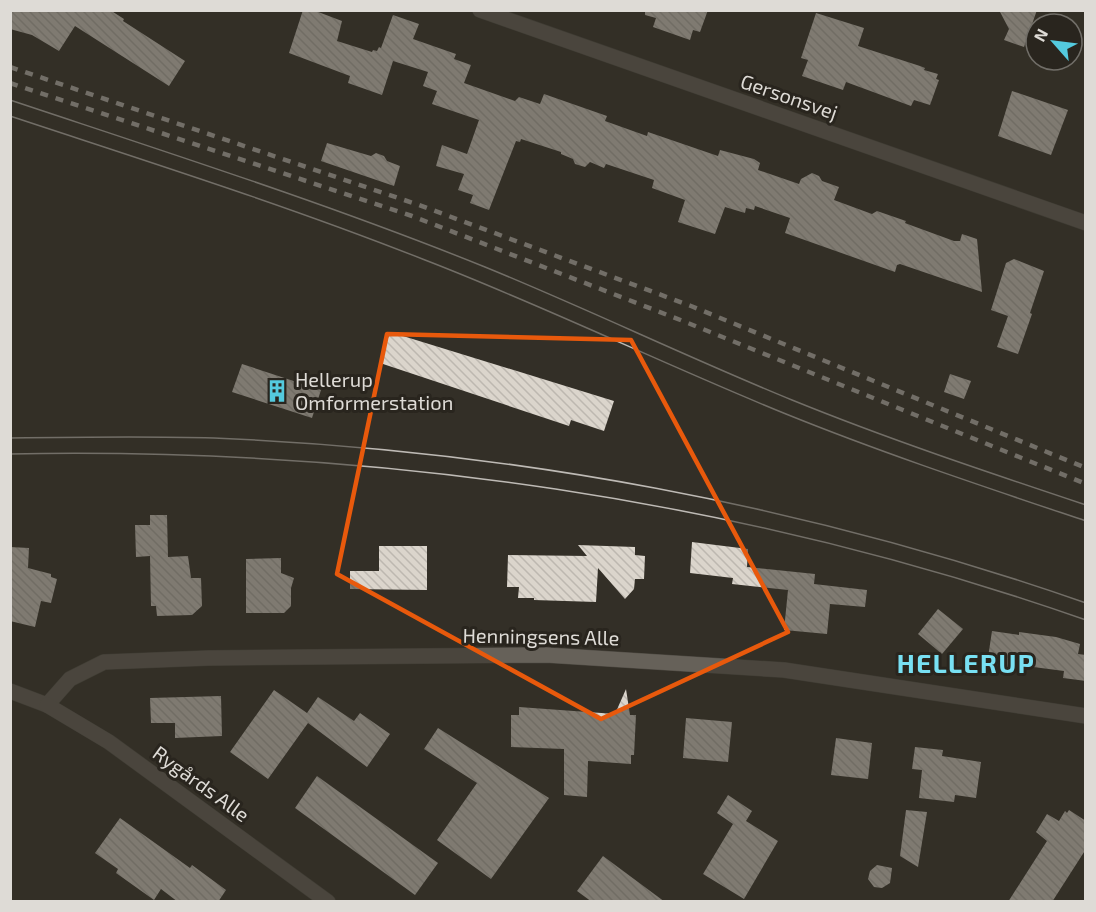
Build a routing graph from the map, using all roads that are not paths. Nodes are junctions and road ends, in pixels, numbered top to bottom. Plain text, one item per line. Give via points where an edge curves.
1 (480, 10) edge
2 (1086, 223) edge
3 (10, 691) edge
4 (47, 705) junction
5 (1086, 716) edge
6 (311, 897) edge
7 (328, 902) edge

1 - 2 street, Gersonsvej
3 - 4 street
4 - 5 street, Henningsens Alle via 70,679 104,663 546,654 784,670
4 - 6 street, Rygårds Alle via 109,742
6 - 7 street, Rygårds Alle

